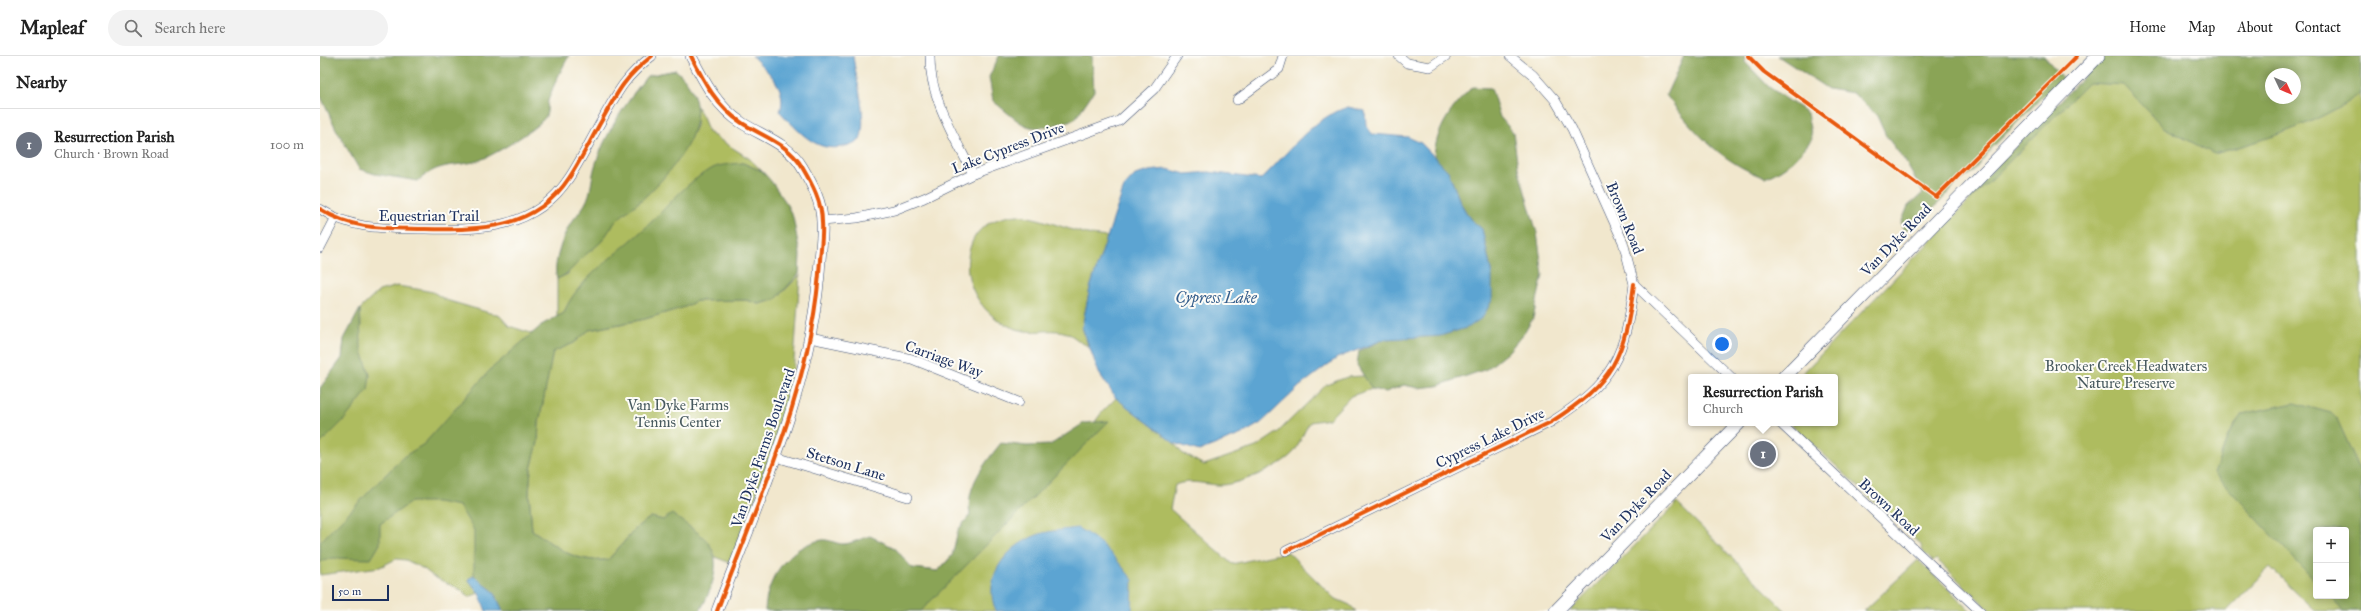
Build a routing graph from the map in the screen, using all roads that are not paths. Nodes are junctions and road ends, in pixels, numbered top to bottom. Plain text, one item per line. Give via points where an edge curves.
1 (652, 56) edge
2 (691, 56) edge
3 (930, 56) edge
4 (1177, 56) edge
5 (1283, 56) edge
6 (1399, 56) edge
7 (1446, 56) edge
8 (1510, 56) edge
9 (2098, 56) edge
10 (1237, 100) dead end
11 (973, 174) junction
12 (320, 209) edge
13 (335, 219) junction
14 (822, 221) junction
15 (320, 248) edge
16 (1634, 284) junction
17 (810, 338) junction
18 (1728, 374) edge
19 (1787, 374) edge
20 (1019, 402) dead end
21 (1736, 426) edge
22 (1783, 426) edge
23 (776, 457) junction
24 (908, 497) dead end
25 (1286, 551) dead end
26 (716, 611) edge
27 (1556, 611) edge
28 (1980, 611) edge

1 - 13 street, Equestrian Trail via 632,71 621,87 569,179 548,201 525,216 501,226 475,230 363,227
2 - 14 street, Van Dyke Farms Boulevard via 719,104 741,122 779,144 800,164 816,192
3 - 11 street via 934,92
4 - 11 street, Lake Cypress Drive via 1154,89 1119,121
5 - 10 street via 1279,69
6 - 7 street via 1407,63 1430,67
8 - 16 street, Brown Road via 1533,75 1555,100 1572,129 1623,242
9 - 19 main road, Van Dyke Road
11 - 14 street, Lake Cypress Drive via 894,210 857,218
12 - 13 street, Equestrian Trail
13 - 15 street
14 - 17 street, Van Dyke Farms Boulevard via 819,281
16 - 18 street
16 - 25 street, Cypress Lake Drive via 1623,347 1604,382 1576,406 1551,422
17 - 20 street, Carriage Way via 912,360
17 - 23 street, Van Dyke Farms Boulevard via 796,400
21 - 27 main road, Van Dyke Road
22 - 28 street, Brown Road
23 - 24 street, Stetson Lane
23 - 26 street, Van Dyke Farms Boulevard

